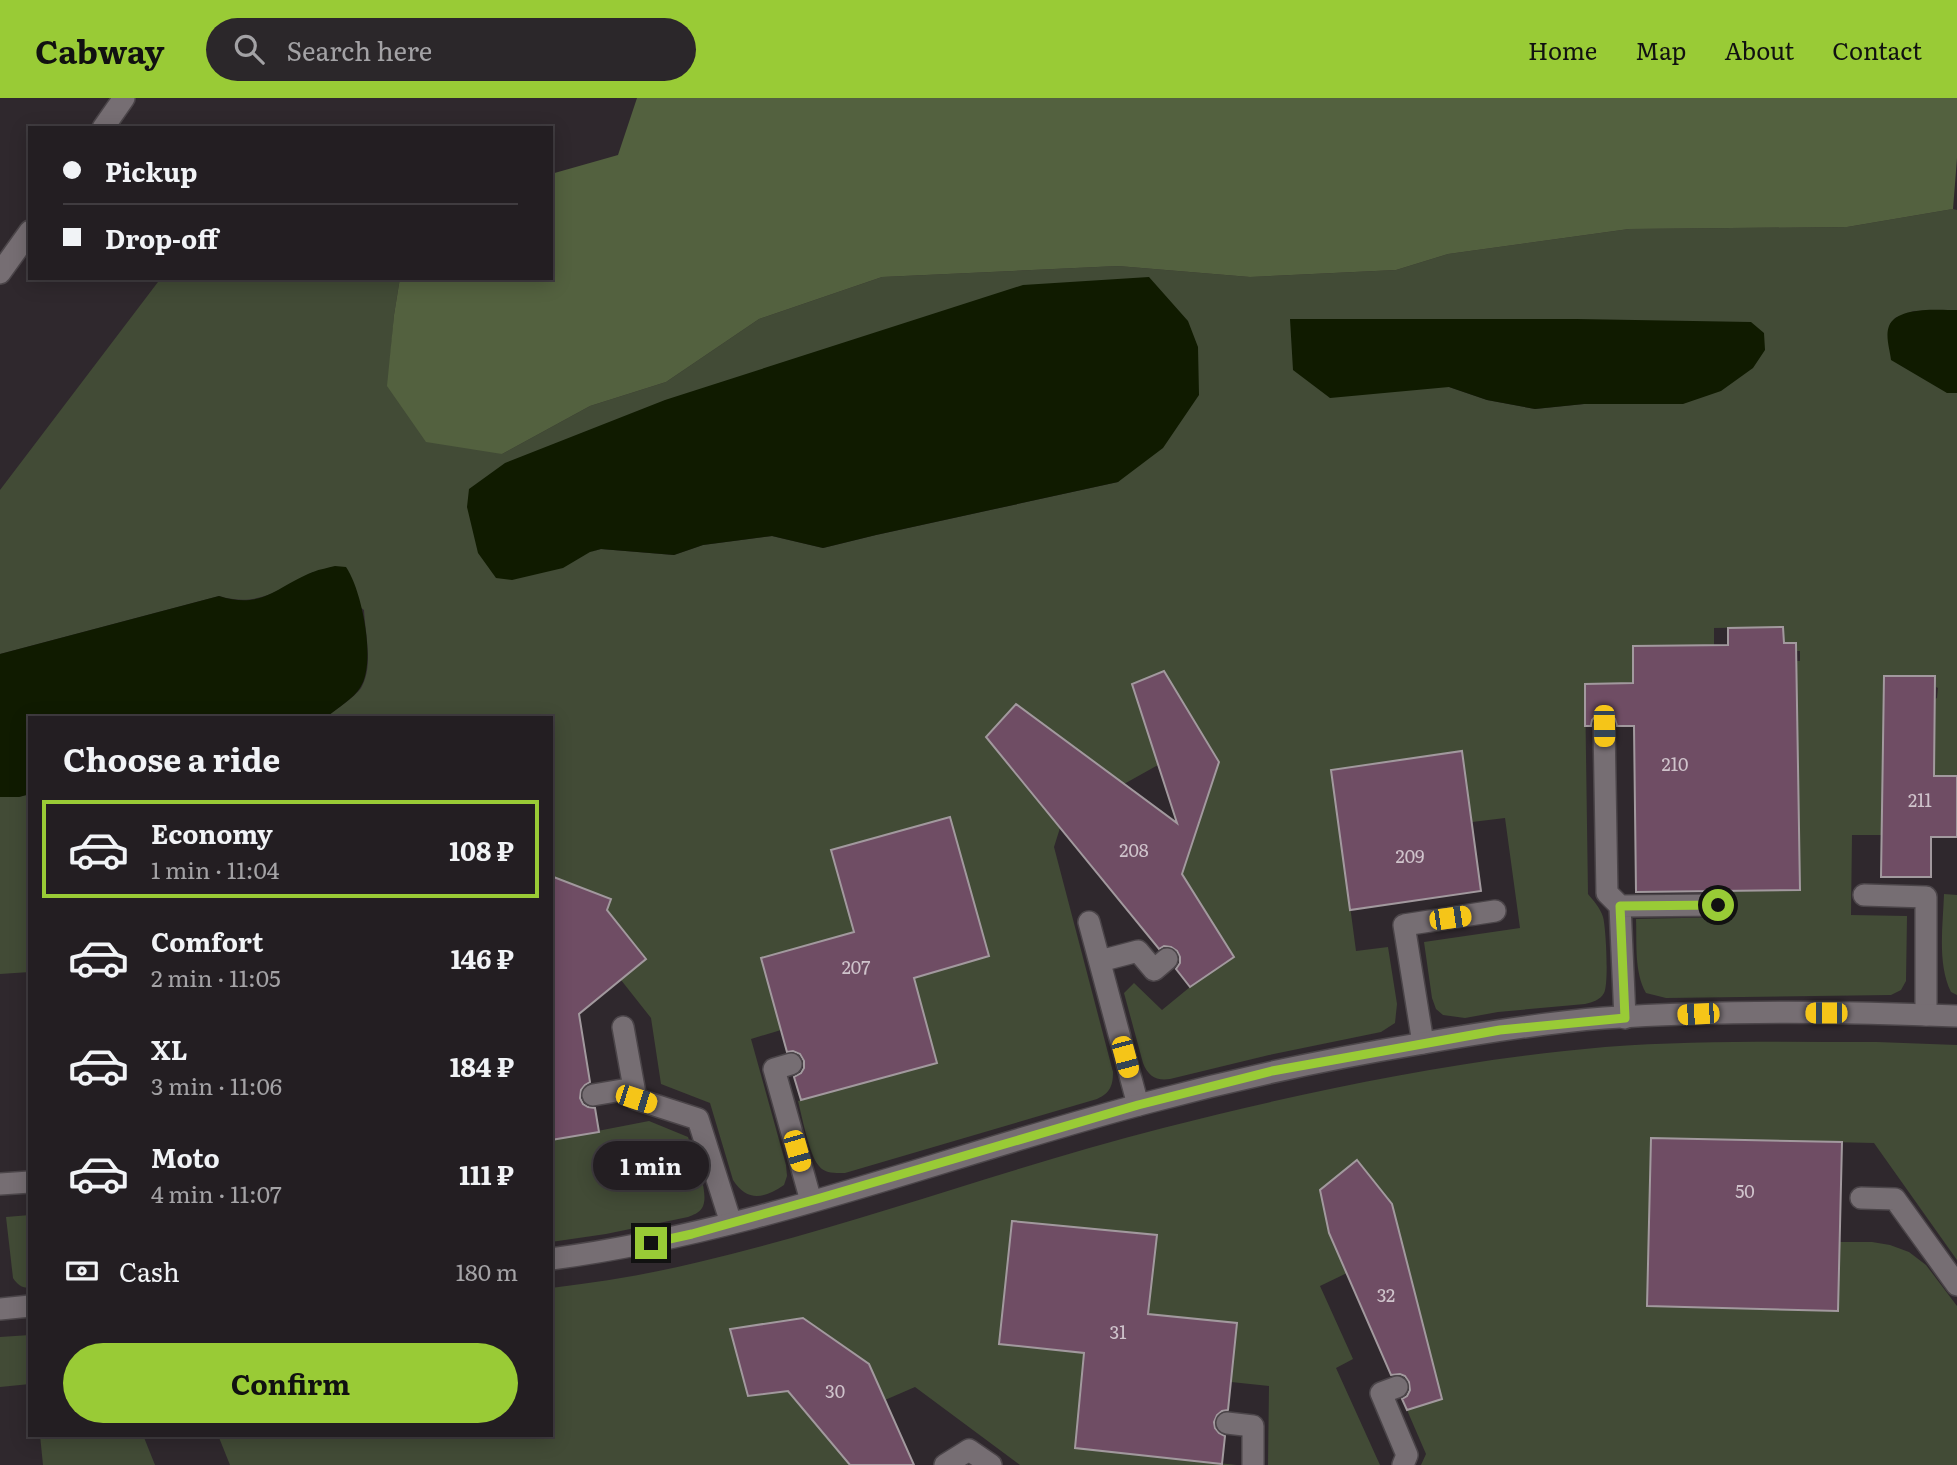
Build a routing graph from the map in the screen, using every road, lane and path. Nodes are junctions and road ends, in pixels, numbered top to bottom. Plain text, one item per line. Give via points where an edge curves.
1 (124, 98) edge
2 (104, 126) edge
3 (28, 234) edge
4 (0, 274) edge
5 (1604, 726) dead end
6 (1864, 895) dead end
7 (1718, 905) dead end
8 (1620, 906) junction
9 (1495, 911) dead end
10 (1089, 922) dead end
11 (1167, 959) dead end
12 (1100, 961) junction
13 (1926, 1015) junction
14 (1957, 1016) edge
15 (1625, 1018) junction
16 (623, 1027) dead end
17 (1423, 1043) junction
18 (790, 1064) dead end
19 (634, 1088) junction
20 (593, 1095) dead end
21 (1138, 1105) junction
22 (28, 1182) edge
23 (0, 1184) edge
24 (1861, 1198) dead end
25 (811, 1201) junction
26 (731, 1223) junction
27 (553, 1259) edge
28 (1957, 1285) edge
29 (28, 1306) edge
30 (0, 1308) edge
31 (1397, 1387) dead end
32 (1227, 1423) dead end
33 (945, 1465) edge
34 (991, 1465) edge
35 (1252, 1465) edge
36 (1403, 1465) edge

1 - 2 street
3 - 4 street
5 - 8 street via 1607,893
6 - 13 street via 1906,886 1926,897
7 - 8 street
8 - 15 street
9 - 17 street via 1404,925
10 - 12 street
11 - 12 street via 1154,970 1138,951
12 - 21 street
13 - 14 street
13 - 15 street via 1723,1013
15 - 17 street
16 - 19 street
17 - 21 street via 1272,1071
18 - 25 street via 774,1069
19 - 20 street
19 - 26 street via 636,1099 698,1119
21 - 25 street
22 - 23 street
24 - 28 street via 1895,1199
25 - 26 street
26 - 27 street via 609,1252
29 - 30 street
31 - 36 street via 1381,1393 1408,1455
32 - 35 street via 1253,1426
33 - 34 street via 969,1450

